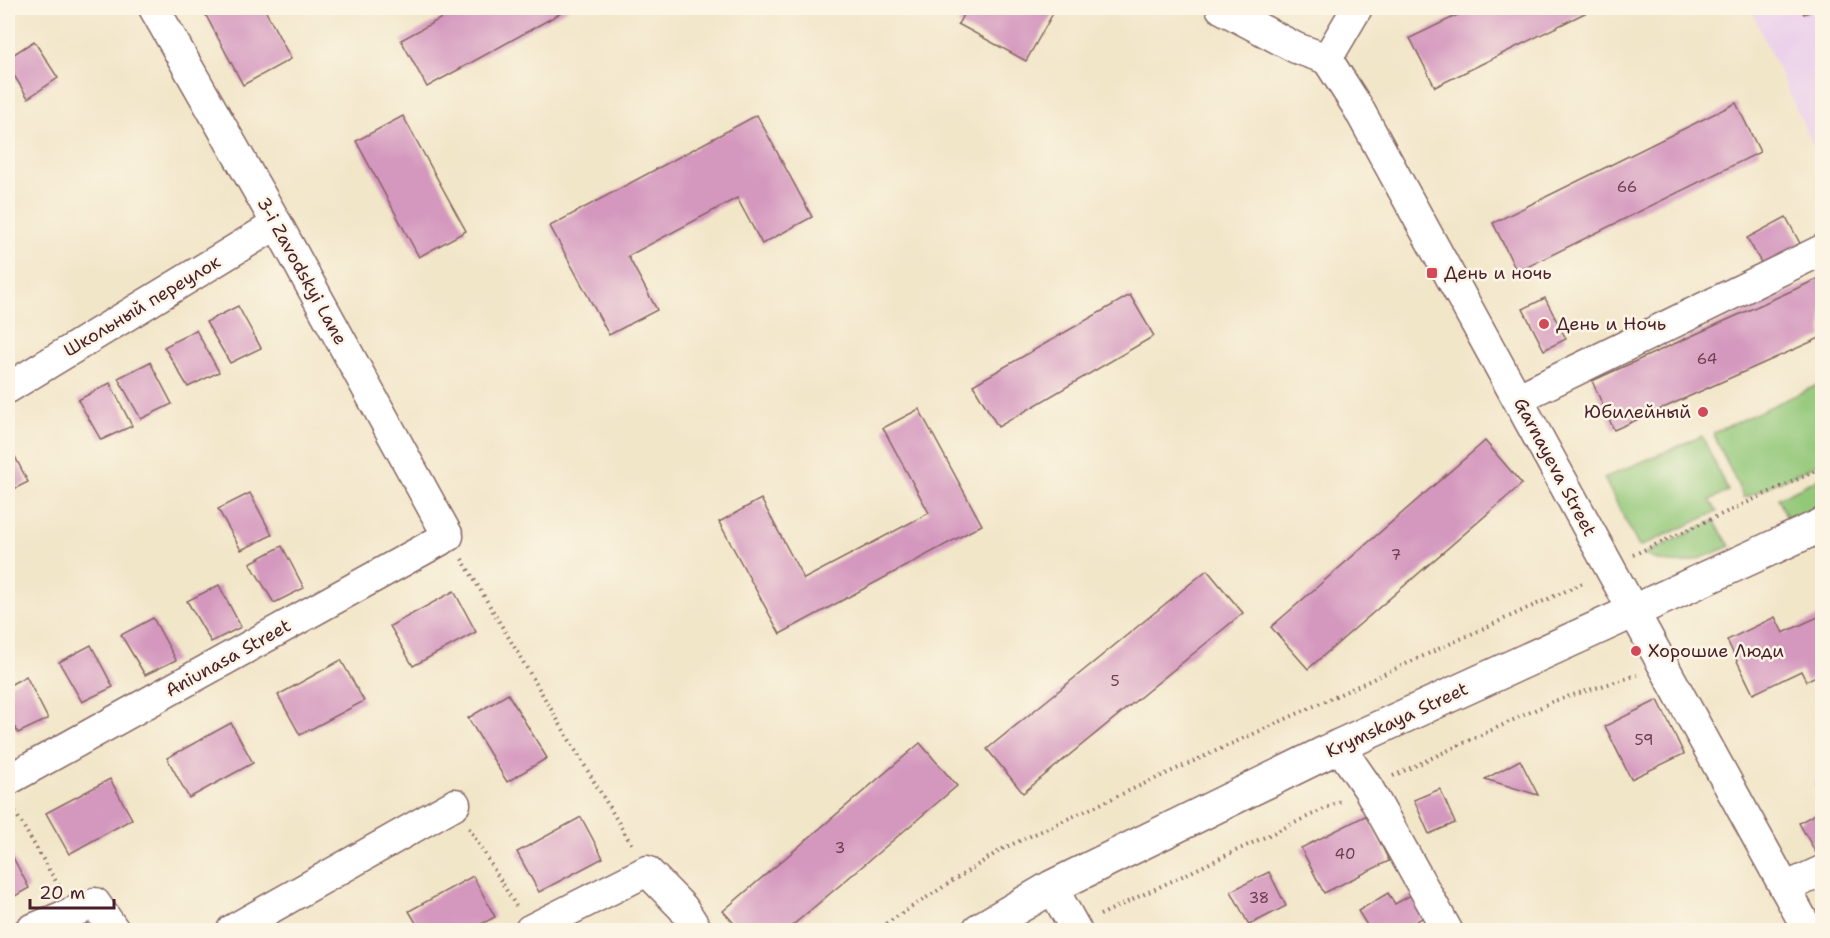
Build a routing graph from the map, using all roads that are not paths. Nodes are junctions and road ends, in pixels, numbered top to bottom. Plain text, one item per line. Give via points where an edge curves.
1 (154, 8) edge
2 (1221, 8) edge
3 (1357, 8) edge
4 (1327, 59) junction
5 (277, 225) junction
6 (1822, 250) edge
7 (8, 388) edge
8 (1519, 398) junction
9 (1822, 525) edge
10 (448, 536) joint
11 (1634, 611) junction
12 (1339, 746) junction
13 (8, 780) edge
14 (455, 804) road end
15 (1822, 871) edge
16 (1052, 887) junction
17 (1785, 888) junction
18 (30, 930) edge
19 (114, 930) edge
20 (232, 930) edge
21 (530, 930) edge
22 (697, 930) edge
23 (980, 930) edge
24 (1077, 930) edge
25 (1447, 930) edge
26 (1808, 930) edge

1 - 5 street, 3-i Zavodskyi Lane
2 - 4 street via 1296,48
3 - 4 street
4 - 8 street, Garnayeva Street
5 - 7 street, Школьный переулок
5 - 10 street, 3-i Zavodskyi Lane
6 - 8 street
8 - 11 street, Garnayeva Street
9 - 11 main road, Krymskaya Street
10 - 13 street, Aniunasa Street
11 - 12 main road, Krymskaya Street
11 - 17 street, Garnayeva Street
12 - 16 main road, Krymskaya Street
12 - 25 street via 1368,788
14 - 20 street
15 - 17 street
16 - 23 main road, Krymskaya Street
16 - 24 street
17 - 26 street, Garnayeva Street
18 - 19 street via 95,903
21 - 22 street via 647,871

